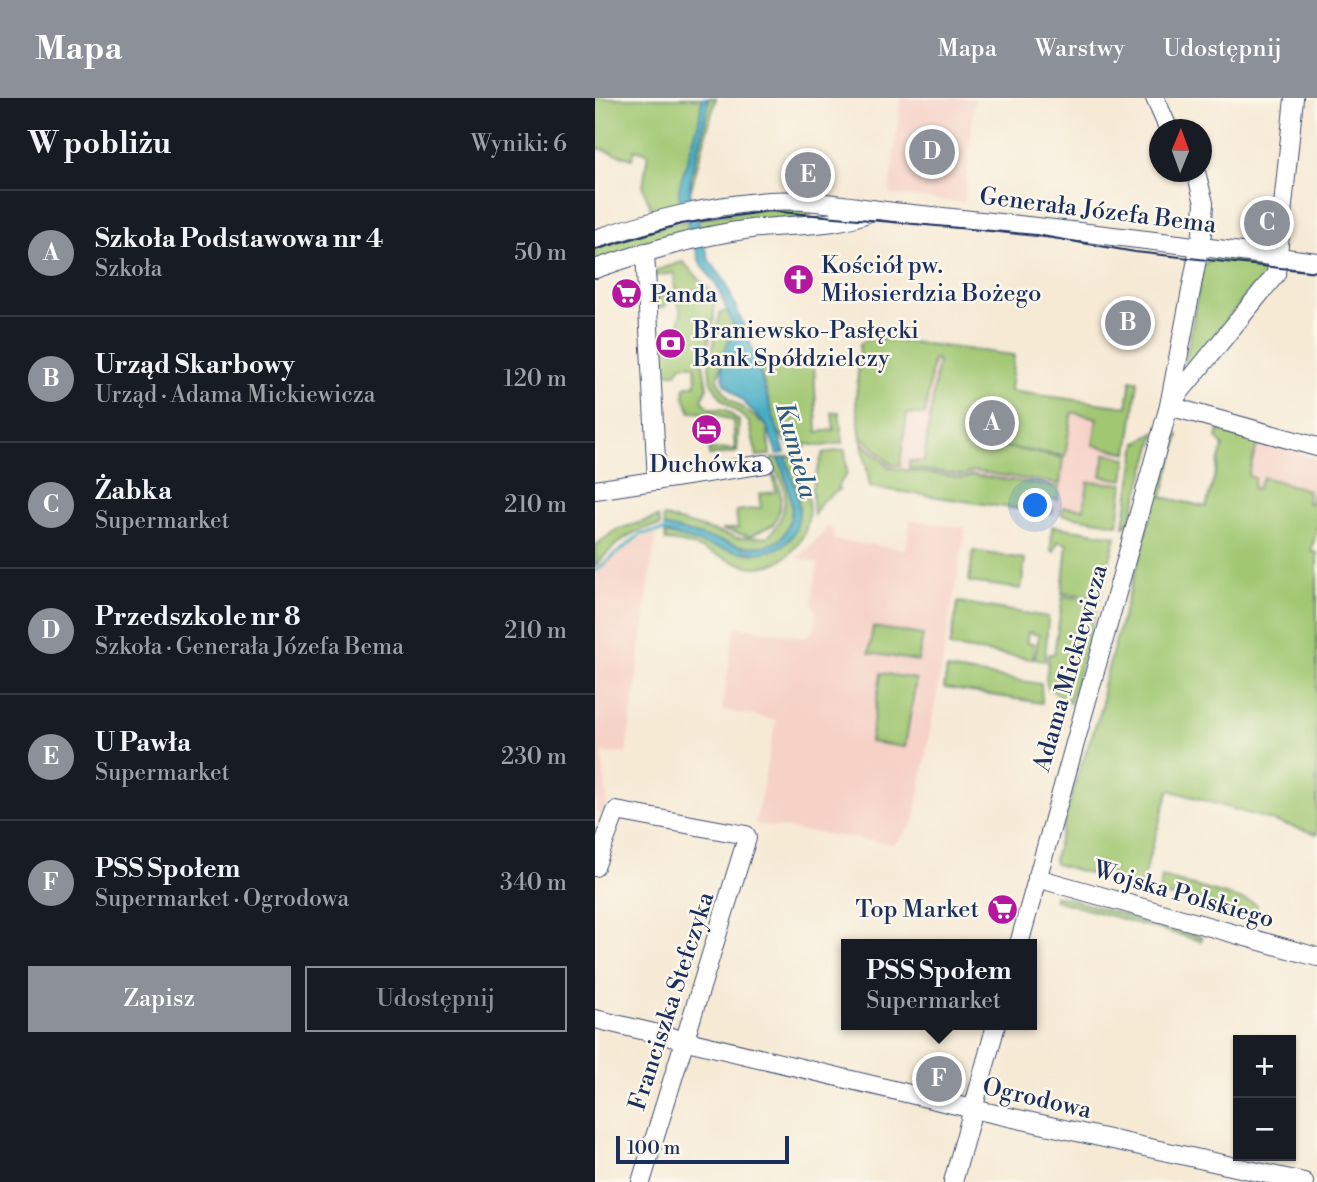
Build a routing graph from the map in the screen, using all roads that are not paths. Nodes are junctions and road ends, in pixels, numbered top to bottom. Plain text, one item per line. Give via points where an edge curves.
1 (1155, 98) edge
2 (1294, 98) edge
3 (1164, 119) edge
4 (1199, 182) edge
5 (816, 201) junction
6 (872, 211) junction
7 (821, 222) junction
8 (595, 239) edge
9 (1199, 246) junction
10 (645, 252) junction
11 (1279, 257) junction
12 (1317, 262) edge
13 (595, 269) edge
14 (1169, 406) junction
15 (1317, 447) edge
16 (765, 464) dead end
17 (657, 481) junction
18 (595, 490) edge
19 (595, 867) edge
20 (1037, 878) junction
21 (1020, 939) edge
22 (1317, 957) edge
23 (595, 1019) edge
24 (995, 1030) edge
25 (683, 1038) junction
26 (973, 1109) junction
27 (641, 1182) edge
28 (953, 1182) edge
29 (1304, 1182) edge

1 - 3 street
2 - 11 street, Adama Mickiewicza
4 - 9 street, Adama Mickiewicza via 1204,203
5 - 6 street, Generała Józefa Bema
5 - 7 street
5 - 8 street, Generała Józefa Bema via 689,211
6 - 7 street, Generała Józefa Bema via 855,219
6 - 9 street, Generała Józefa Bema
7 - 10 street, Generała Józefa Bema via 697,238
9 - 11 street, Generała Józefa Bema
9 - 14 street, Adama Mickiewicza
10 - 13 street, Generała Józefa Bema
10 - 17 street
11 - 12 street, Generała Józefa Bema
11 - 14 street, Adama Mickiewicza via 1270,283
14 - 15 street
14 - 20 street, Adama Mickiewicza
16 - 17 street
17 - 18 street
19 - 25 street, Franciszka Stefczyka via 616,811 746,835 746,849
20 - 21 street, Adama Mickiewicza
20 - 22 street, Wojska Polskiego
23 - 25 street, Ogrodowa
24 - 26 street
25 - 26 street, Ogrodowa
25 - 27 street, Franciszka Stefczyka
26 - 28 street
26 - 29 street, Ogrodowa

